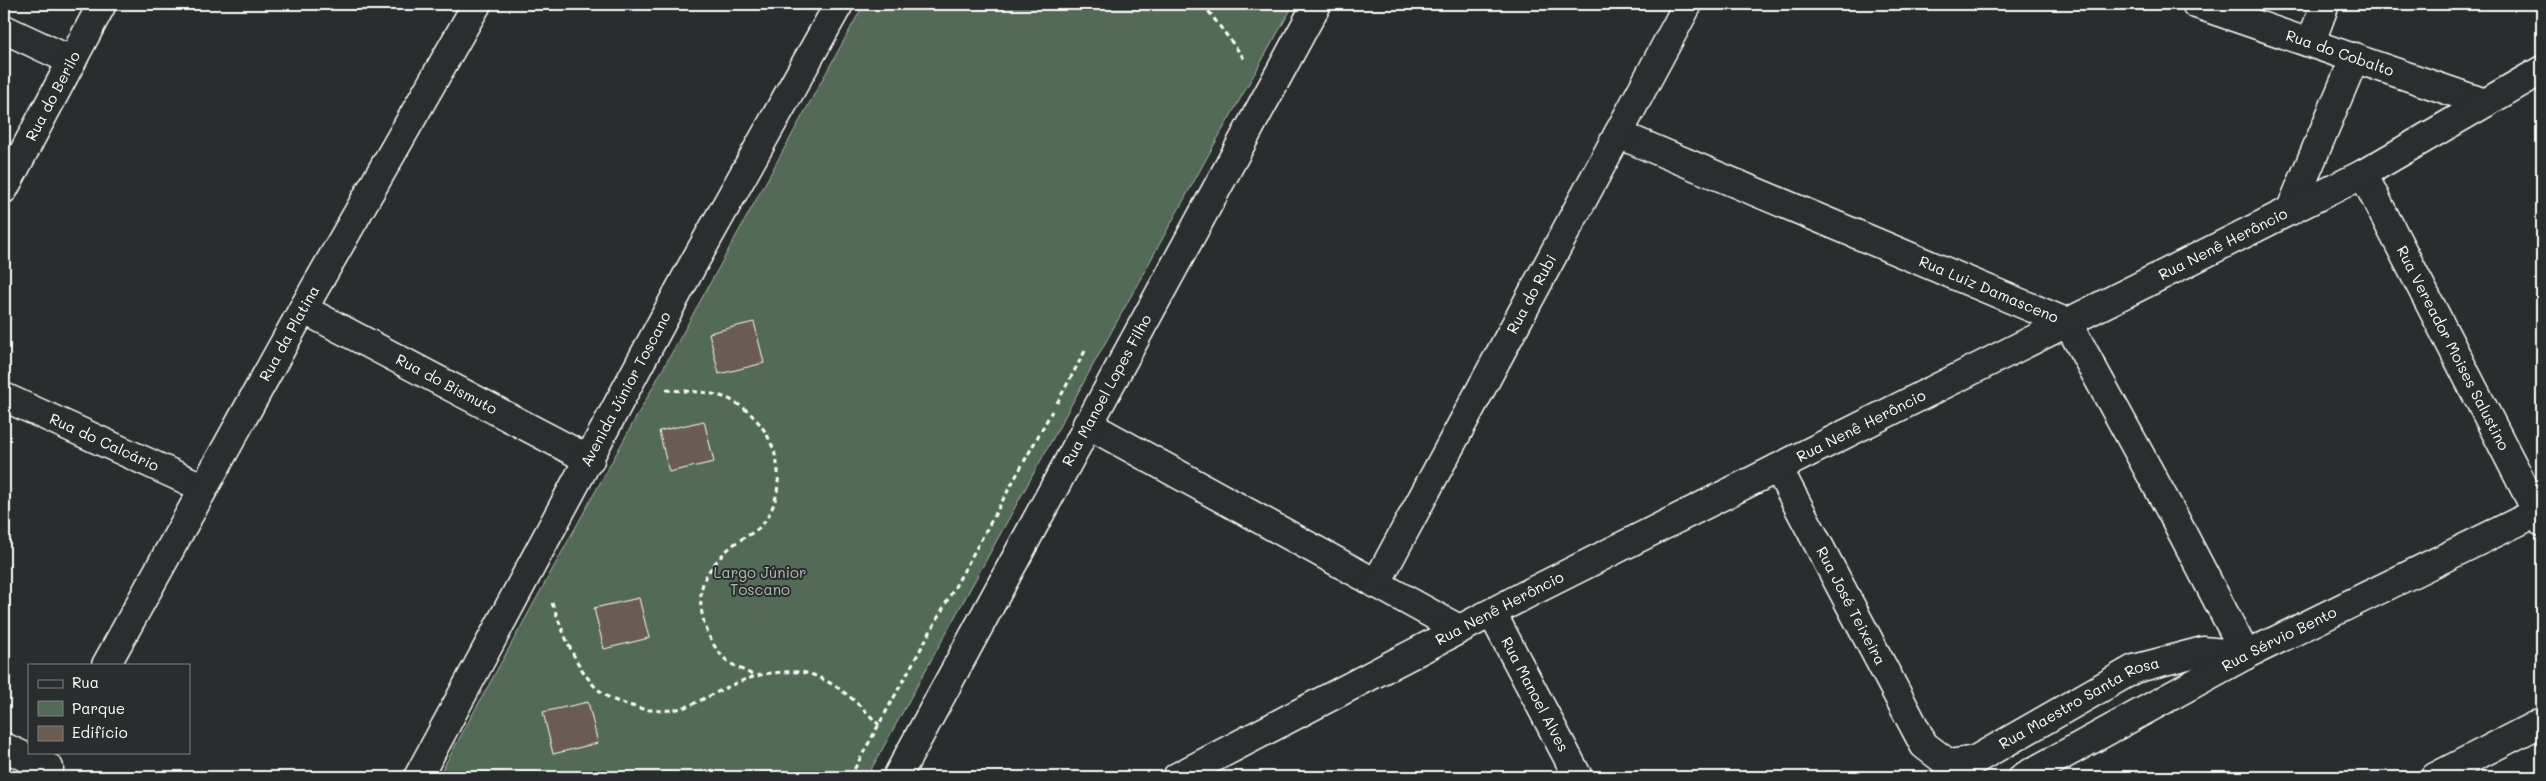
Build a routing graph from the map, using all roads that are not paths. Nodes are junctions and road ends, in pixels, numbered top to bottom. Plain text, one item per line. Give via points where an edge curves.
1 (102, 4) edge
2 (476, 4) edge
3 (839, 4) edge
4 (1317, 4) edge
5 (1688, 4) edge
6 (2196, 4) edge
7 (2325, 4) edge
8 (4, 29) edge
9 (2311, 42) junction
10 (2355, 57) junction
11 (72, 61) junction
12 (2542, 70) edge
13 (2485, 103) junction
14 (1618, 134) junction
15 (2363, 174) junction
16 (4, 189) edge
17 (2290, 211) junction
18 (303, 309) junction
19 (2068, 323) junction
20 (4, 397) edge
21 (1087, 424) junction
22 (590, 460) junction
23 (1778, 468) junction
24 (204, 488) junction
25 (2541, 515) edge
26 (1376, 584) junction
27 (1492, 613) junction
28 (1459, 629) junction
29 (2246, 655) junction
30 (107, 664) edge
31 (2542, 722) edge
32 (1924, 745) joint
33 (4, 747) edge
34 (50, 766) edge
35 (1194, 773) edge
36 (418, 777) edge
37 (897, 777) edge
38 (1578, 777) edge
39 (2023, 777) edge
40 (2434, 777) edge

1 - 11 street, Rua do Berilo
2 - 18 street, Rua da Platina
3 - 22 street, Avenida Júnior Toscano via 691,268
4 - 21 street, Rua Manoel Lopes Filho
5 - 14 street, Rua do Rubi
6 - 9 street, Rua do Cobalto
7 - 9 street
8 - 11 street
9 - 10 street, Rua do Cobalto
10 - 13 street, Rua do Cobalto
10 - 17 street
11 - 16 street, Rua do Berilo
12 - 13 street, Rua Nenê Herôncio
13 - 15 street, Rua Nenê Herôncio
14 - 19 street, Rua Luiz Damasceno
14 - 26 street, Rua do Rubi
15 - 17 street, Rua Nenê Herôncio
15 - 25 street, Rua Vereador Moises Salustino
17 - 19 street, Rua Nenê Herôncio
18 - 22 street, Rua do Bismuto
18 - 24 street, Rua da Platina
19 - 23 street, Rua Nenê Herôncio
19 - 29 street, Rua Luiz Damasceno
20 - 24 street, Rua do Calcário
21 - 26 street
21 - 37 street, Rua Manoel Lopes Filho
22 - 36 street, Avenida Júnior Toscano
23 - 27 street, Rua Nenê Herôncio
23 - 32 street, Rua José Teixeira
24 - 30 street, Rua da Platina
25 - 29 street, Rua Sérvio Bento
26 - 28 street
27 - 28 street, Rua Nenê Herôncio
27 - 38 street, Rua Manoel Alves
28 - 35 street, Rua Nenê Herôncio
29 - 32 street, Rua Maestro Santa Rosa via 2202,651 2134,669 1975,760 1949,764
29 - 39 street, Rua Sérvio Bento
31 - 40 street
33 - 34 street

